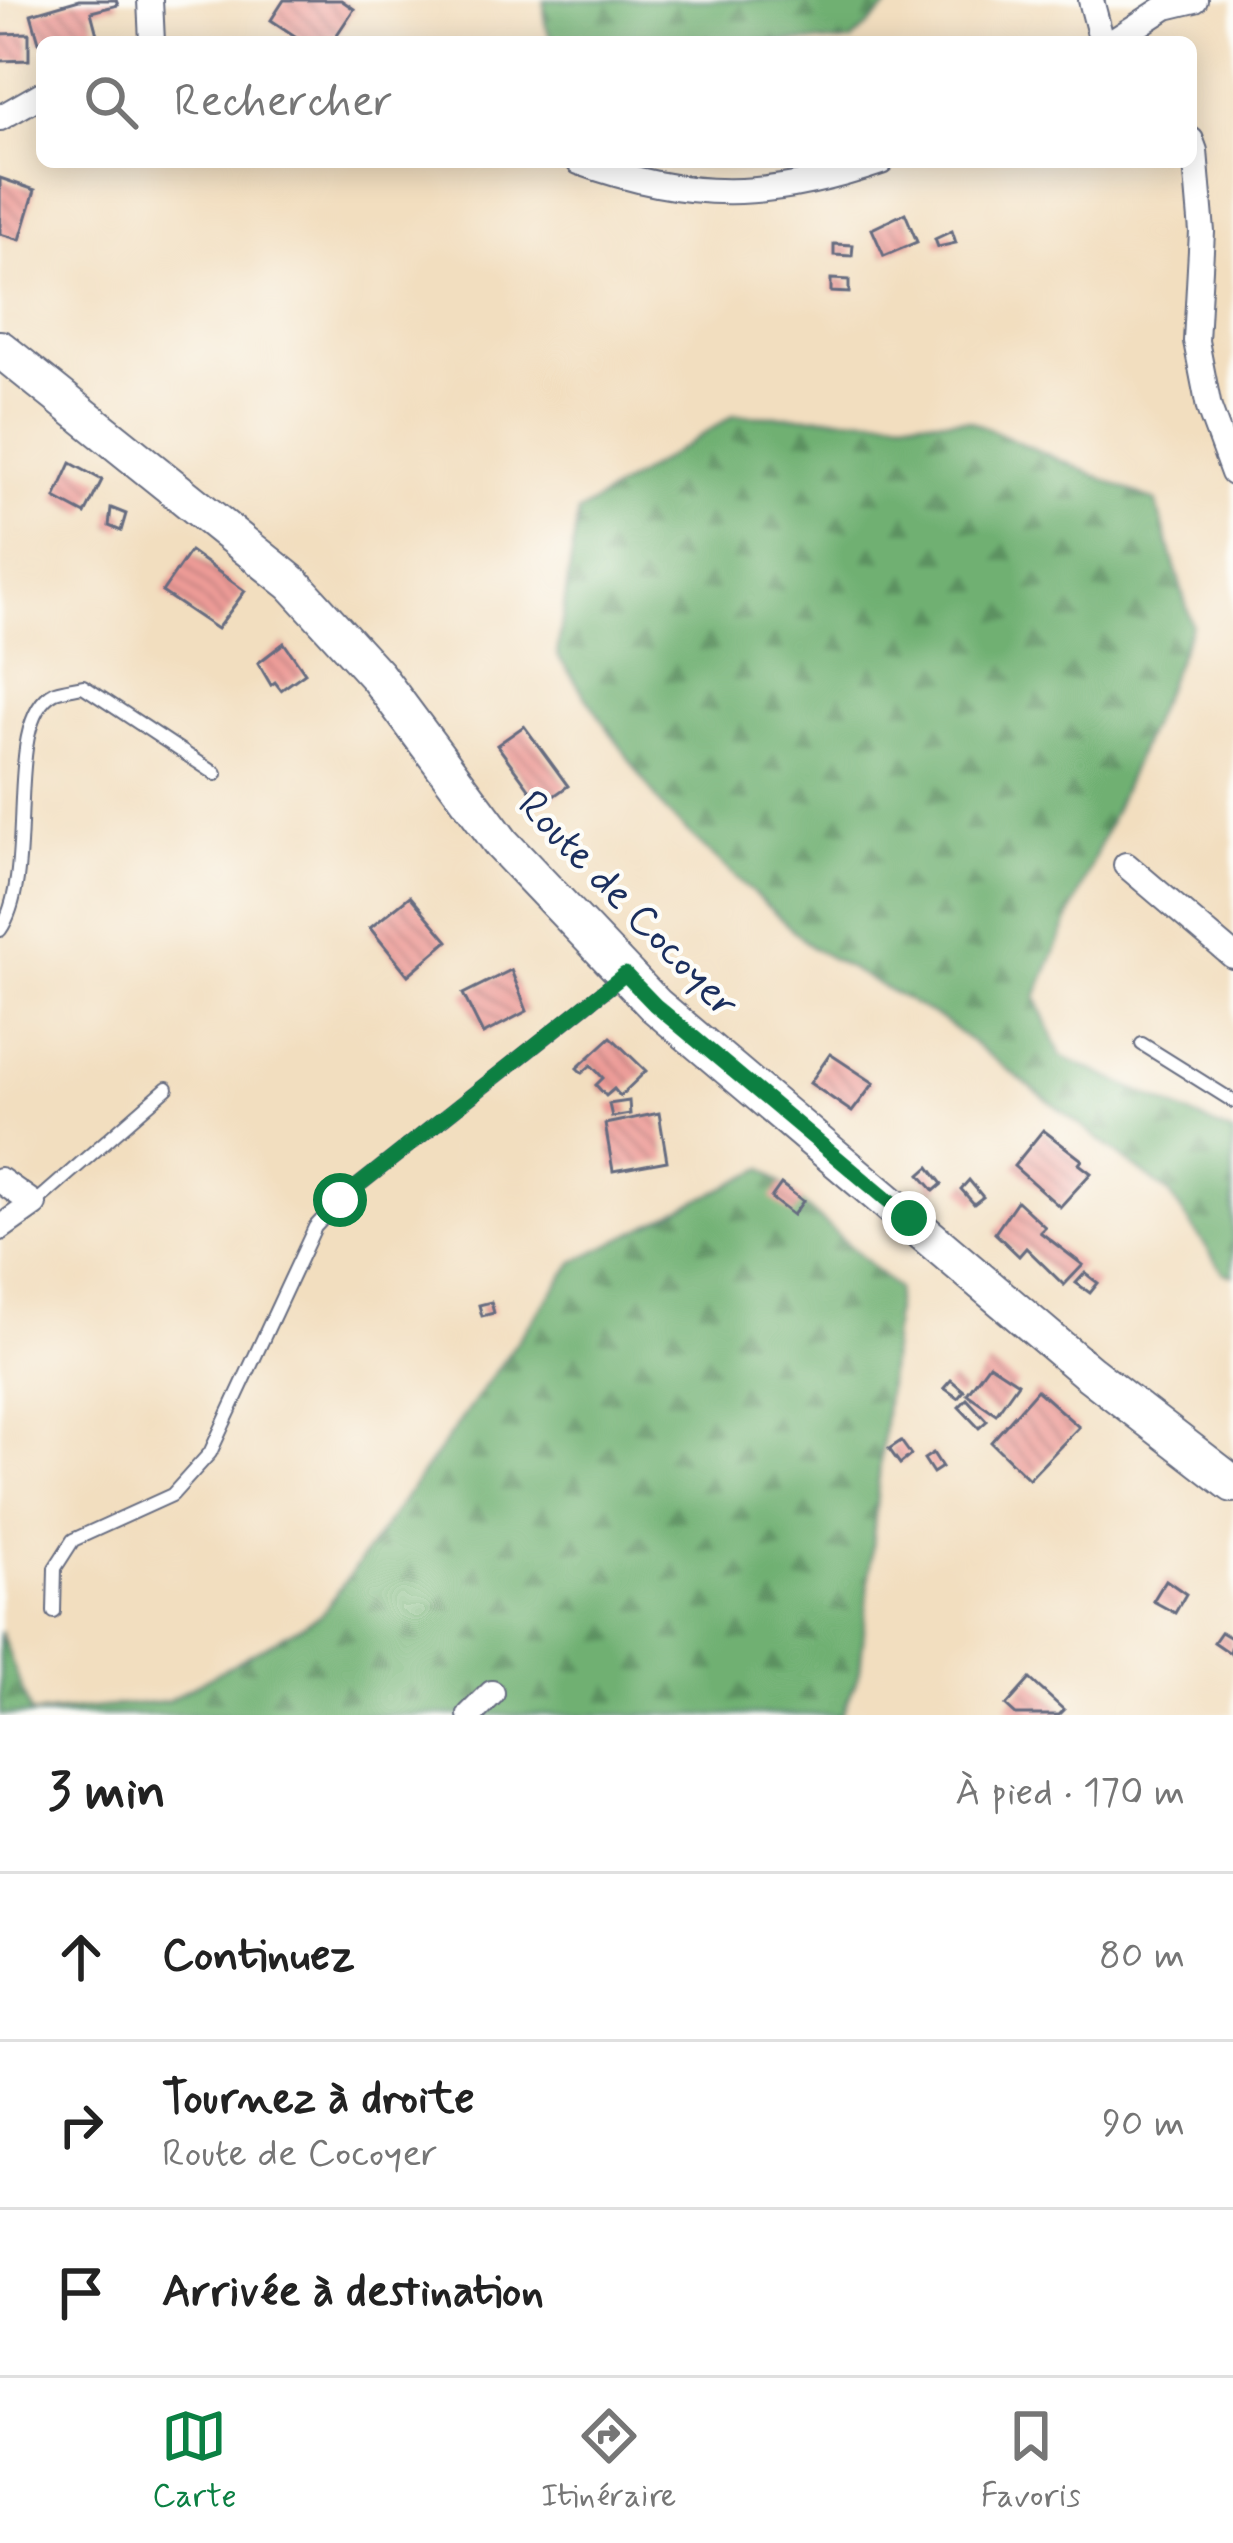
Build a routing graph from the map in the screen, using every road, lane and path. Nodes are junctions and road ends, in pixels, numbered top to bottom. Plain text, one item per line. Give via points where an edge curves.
1 (150, 0) edge
2 (1091, 0) edge
3 (1195, 0) edge
4 (1145, 33) edge
5 (152, 36) edge
6 (1100, 36) edge
7 (36, 97) edge
8 (0, 118) edge
9 (1197, 164) edge
10 (596, 168) edge
11 (864, 168) edge
12 (0, 349) edge
13 (1233, 473) edge
14 (216, 775) dead end
15 (1126, 866) dead end
16 (0, 930) edge
17 (1233, 956) edge
18 (625, 974) junction
19 (1142, 1043) dead end
20 (167, 1088) dead end
21 (1233, 1101) edge
22 (0, 1180) edge
23 (34, 1204) junction
24 (0, 1228) edge
25 (1233, 1484) edge
26 (54, 1612) dead end
27 (492, 1693) dead end
28 (470, 1715) edge

1 - 5 street
2 - 6 street
3 - 4 street via 1166,8
7 - 8 street
9 - 13 street via 1196,341
10 - 11 street via 701,194 761,191
12 - 18 main road, Route de Cocoyer via 293,584 377,676 502,844
14 - 16 lane via 83,686 51,693 24,717 13,766 15,865
15 - 17 street
18 - 25 main road, Route de Cocoyer via 1088,1372
18 - 26 lane via 315,1227 210,1453 172,1496 73,1540 55,1568
19 - 21 lane
20 - 23 lane
22 - 23 street
23 - 24 street
27 - 28 street

